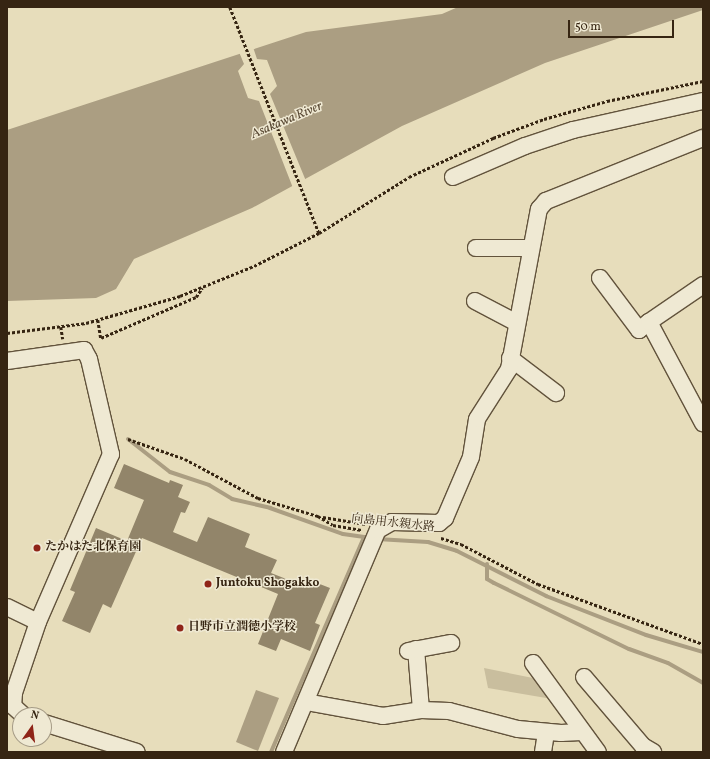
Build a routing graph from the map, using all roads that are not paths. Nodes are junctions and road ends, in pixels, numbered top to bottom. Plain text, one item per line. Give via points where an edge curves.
1 (703, 101) edge
2 (703, 138) edge
3 (453, 177) dead end
4 (476, 248) dead end
5 (531, 248) junction
6 (600, 278) dead end
7 (703, 284) edge
8 (475, 301) dead end
9 (515, 322) junction
10 (649, 322) junction
11 (510, 358) junction
12 (7, 361) edge
13 (556, 393) dead end
14 (703, 423) edge
15 (7, 607) edge
16 (38, 622) junction
17 (451, 643) dead end
18 (533, 663) dead end
19 (584, 677) dead end
20 (306, 702) junction
21 (13, 707) edge
22 (421, 710) junction
23 (52, 725) edge
24 (546, 732) junction
25 (581, 732) junction
26 (137, 752) edge
27 (284, 752) edge
28 (543, 752) edge
29 (598, 752) edge
30 (653, 752) edge

1 - 3 street via 573,130 524,146
2 - 5 street via 546,201 539,209
4 - 5 street
5 - 9 street
6 - 10 street via 639,330
7 - 10 street
8 - 9 street
9 - 11 street
10 - 14 street
11 - 13 street
11 - 20 street via 509,369 477,419 471,457 444,518 439,523 392,522 375,536
12 - 16 street via 84,350 89,359 111,454
15 - 16 street
16 - 21 street via 12,699
17 - 22 street via 412,650
18 - 25 street
19 - 30 street via 643,746
20 - 22 street via 383,716
20 - 27 street
22 - 24 street via 449,712 518,729
23 - 26 street
24 - 25 street
24 - 28 street
25 - 29 street

